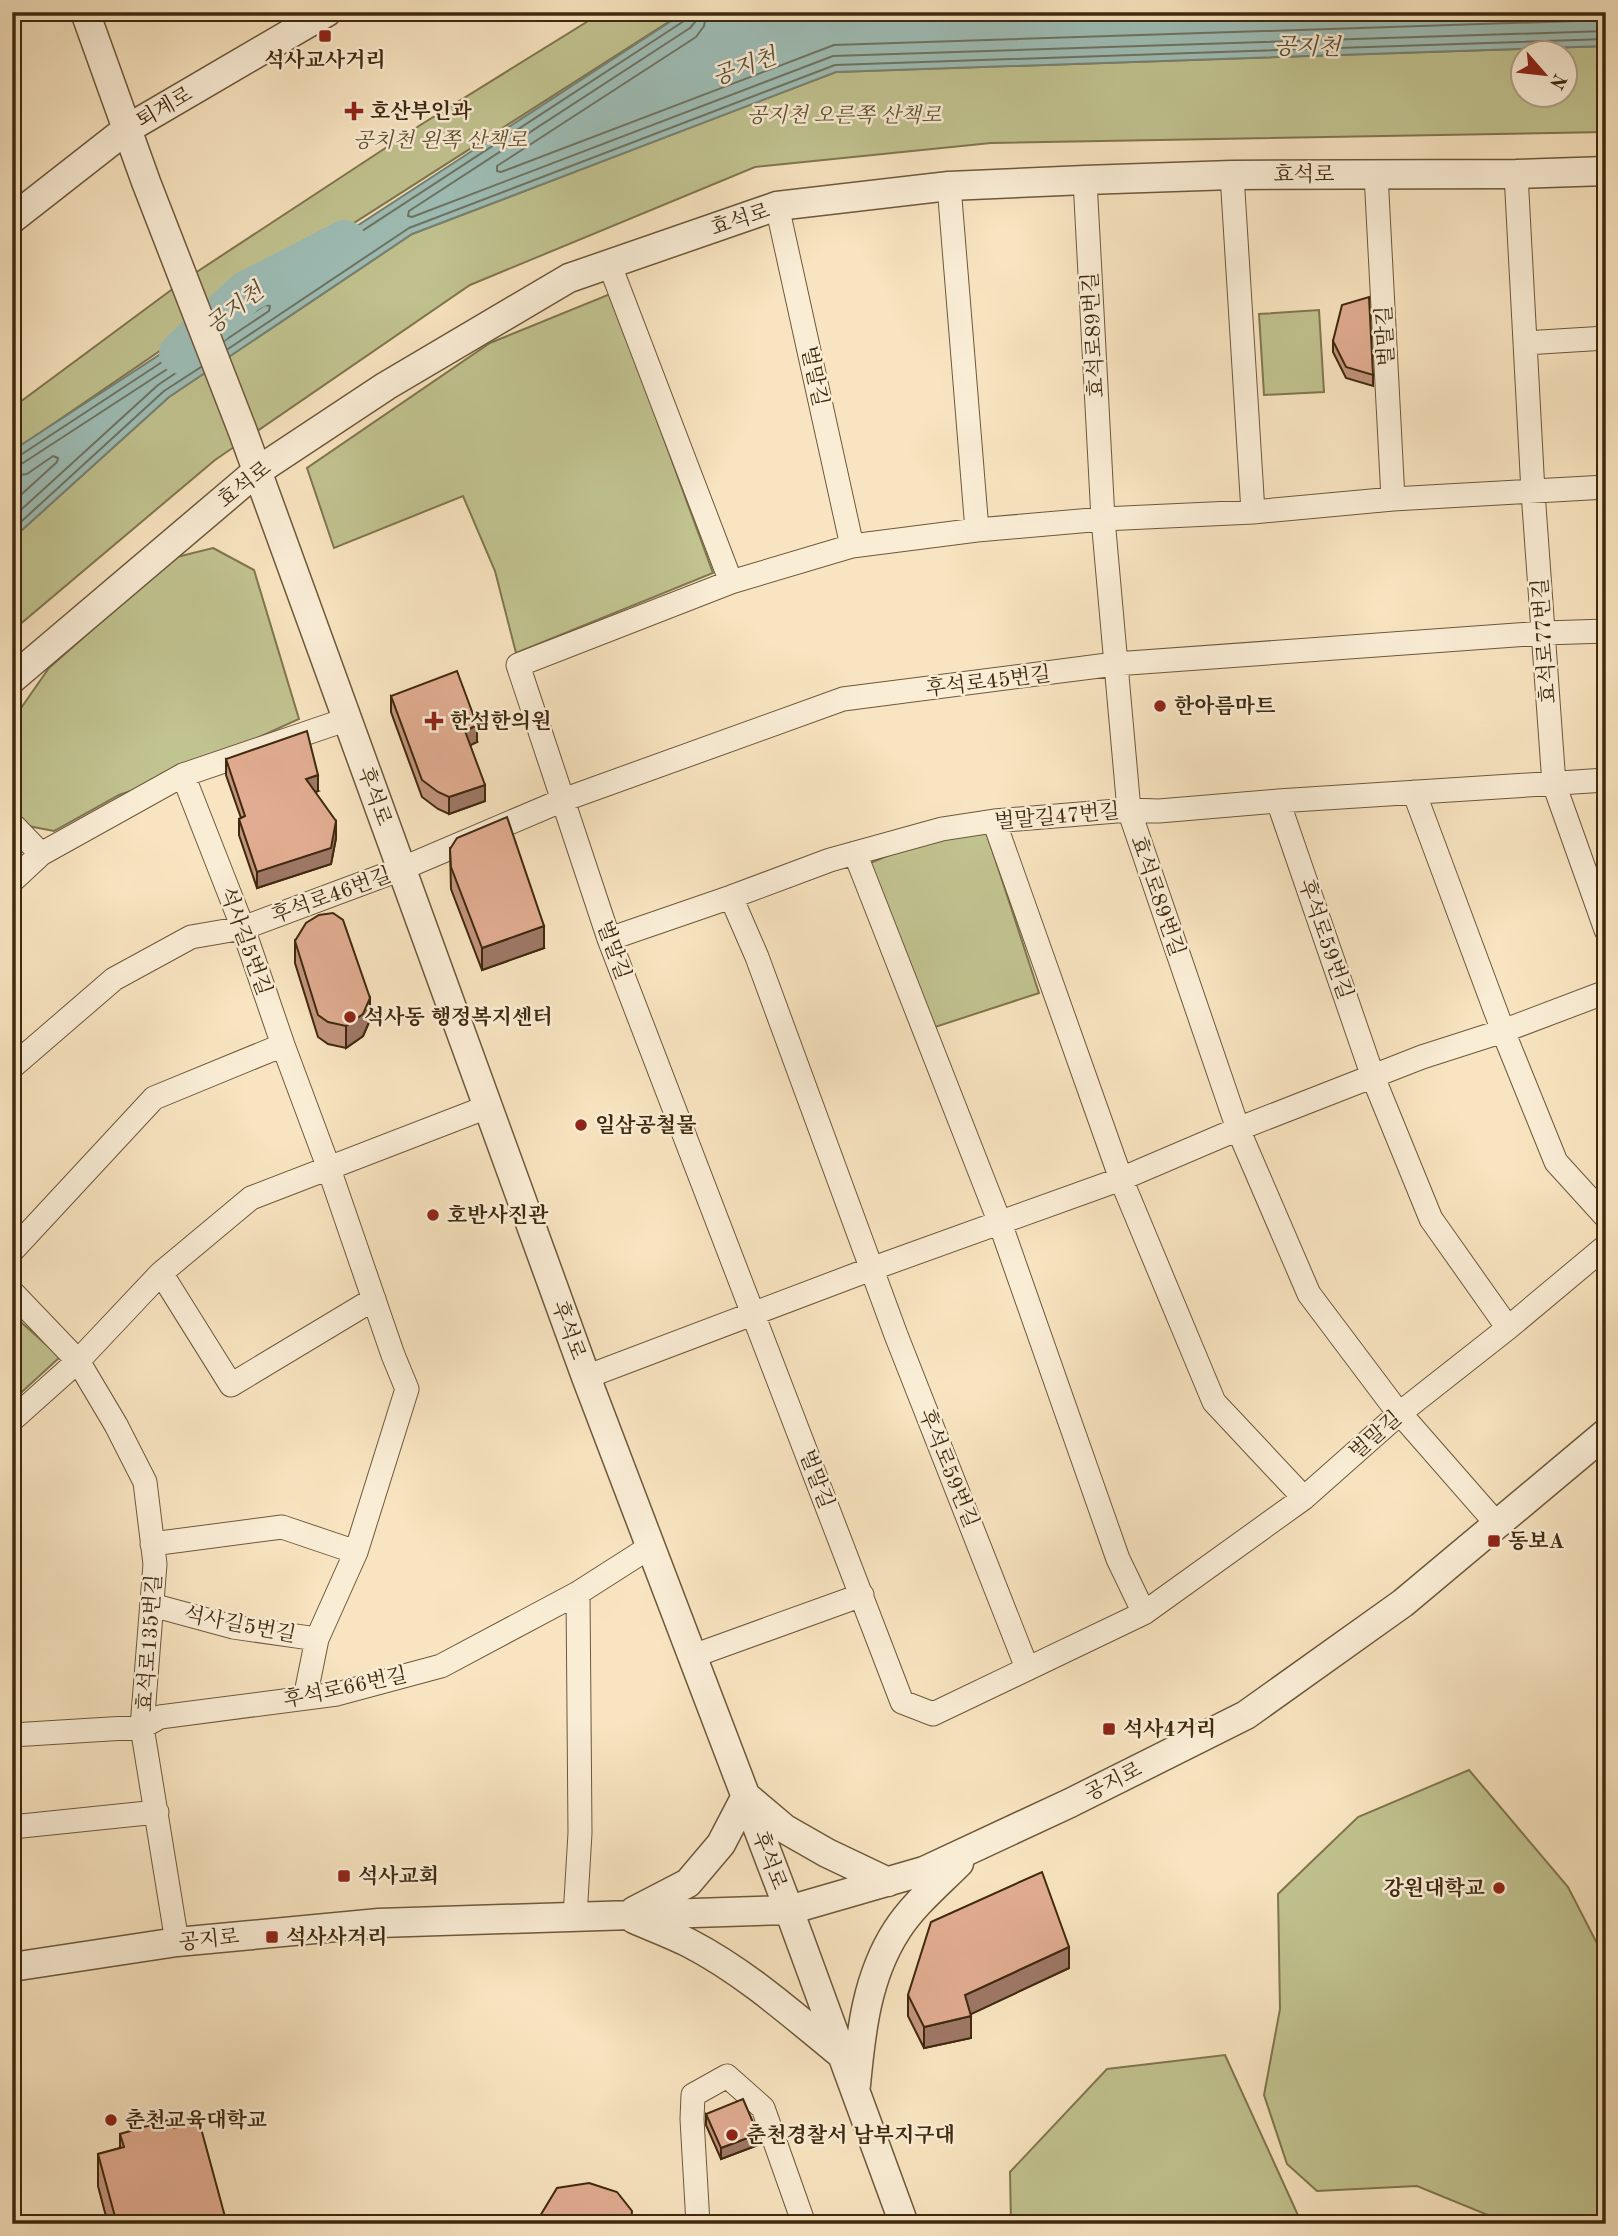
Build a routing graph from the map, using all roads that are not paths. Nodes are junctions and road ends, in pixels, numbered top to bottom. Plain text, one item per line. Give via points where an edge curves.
1 (85, 12) edge
2 (327, 12) edge
3 (127, 129) junction
4 (1606, 171) edge
5 (1376, 174) junction
6 (1516, 174) junction
7 (1232, 175) junction
8 (1085, 180) junction
9 (949, 186) junction
10 (778, 206) junction
11 (12, 219) edge
12 (609, 263) junction
13 (1606, 338) edge
14 (1525, 343) junction
15 (257, 472) junction
16 (1606, 487) edge
17 (1533, 492) junction
18 (1393, 499) junction
19 (1253, 512) junction
20 (1104, 519) junction
21 (977, 530) junction
22 (852, 546) junction
23 (731, 582) junction
24 (1606, 631) edge
25 (1544, 633) junction
26 (1115, 664) junction
27 (12, 679) edge
28 (348, 719) junction
29 (184, 775) junction
30 (1606, 780) edge
31 (1555, 784) junction
32 (1414, 792) junction
33 (564, 800) junction
34 (1278, 801) junction
35 (1129, 810) junction
36 (994, 821) junction
37 (12, 824) edge
38 (855, 853) junction
39 (41, 854) junction
40 (401, 869) junction
41 (12, 881) edge
42 (731, 898) junction
43 (243, 928) junction
44 (1606, 930) edge
45 (609, 939) junction
46 (1606, 992) edge
47 (1503, 1031) junction
48 (283, 1045) junction
49 (12, 1067) edge
50 (1373, 1077) junction
51 (487, 1107) junction
52 (1238, 1129) junction
53 (328, 1166) junction
54 (1121, 1179) junction
55 (1606, 1217) edge
56 (1000, 1223) junction
57 (1606, 1246) edge
58 (12, 1251) edge
59 (871, 1269) junction
60 (161, 1273) junction
61 (12, 1292) edge
62 (373, 1299) junction
63 (752, 1313) junction
64 (1507, 1328) junction
65 (78, 1360) junction
66 (586, 1377) junction
67 (1399, 1413) junction
68 (12, 1420) edge
69 (1606, 1433) edge
70 (1304, 1498) junction
71 (1496, 1523) junction
72 (152, 1544) junction
73 (650, 1547) junction
74 (356, 1552) junction
75 (579, 1593) junction
76 (862, 1595) junction
77 (152, 1605) junction
78 (1144, 1613) junction
79 (317, 1639) junction
80 (693, 1656) junction
81 (1027, 1668) junction
82 (305, 1698) junction
83 (142, 1727) junction
84 (12, 1734) edge
85 (746, 1796) junction
86 (157, 1812) junction
87 (12, 1827) edge
88 (974, 1848) junction
89 (888, 1881) junction
90 (789, 1910) junction
91 (625, 1915) junction
92 (575, 1917) junction
93 (177, 1942) junction
94 (12, 1967) edge
95 (842, 2055) junction
96 (855, 2091) junction
97 (698, 2224) edge
98 (804, 2224) edge
99 (904, 2224) edge

1 - 3 street
2 - 3 street, 퇴계로
3 - 11 street, 퇴계로
3 - 15 street, 후석로
4 - 6 street, 효석로
5 - 6 street, 효석로
5 - 7 street, 효석로
5 - 18 street, 벌말길
6 - 14 street, 효석로77번길
7 - 8 street, 효석로
7 - 19 street
8 - 9 street, 효석로
8 - 20 street, 효석로89번길
9 - 10 street, 효석로
9 - 21 street
10 - 12 street, 효석로
10 - 22 street, 벌말길
12 - 15 street, 효석로 via 569,278 386,386
12 - 23 street
13 - 14 street
14 - 17 street, 효석로77번길
15 - 27 street, 효석로
15 - 28 street, 후석로
16 - 17 street, 벌말길
17 - 18 street, 벌말길
17 - 25 street, 효석로77번길
18 - 19 street, 벌말길
19 - 20 street, 벌말길
20 - 21 street, 벌말길
20 - 26 street, 효석로89번길
21 - 22 street, 벌말길
22 - 23 street, 벌말길
23 - 33 street, 벌말길 via 518,665
24 - 25 street, 후석로45번길
25 - 26 street, 후석로45번길
25 - 31 street, 효석로77번길
26 - 33 street, 후석로45번길 via 843,699
26 - 35 street, 효석로89번길
28 - 29 street
28 - 40 street, 후석로
29 - 39 street
29 - 43 street, 석사길5번길
30 - 31 street, 벌말길47번길
31 - 32 street, 벌말길47번길
31 - 44 street, 효석로77번길
32 - 34 street, 벌말길47번길
32 - 47 street
33 - 40 street, 후석로45번길
33 - 45 street, 벌말길
34 - 35 street, 벌말길47번길
34 - 50 street, 후석로59번길
35 - 36 street, 벌말길47번길
35 - 52 street, 효석로89번길
36 - 38 street, 벌말길47번길 via 942,828
36 - 54 street
37 - 39 street
38 - 42 street, 벌말길47번길
38 - 56 street
39 - 41 street
40 - 43 street, 후석로46번길
40 - 51 street, 후석로
42 - 45 street, 벌말길47번길
42 - 59 street, 후석로59번길
43 - 48 street, 석사길5번길
43 - 49 street, 후석로46번길 via 191,937 114,979
45 - 63 street, 벌말길
46 - 47 street
47 - 50 street
47 - 55 street via 1556,1162
48 - 53 street, 석사길5번길
48 - 58 street via 153,1098
50 - 52 street
50 - 64 street, 후석로59번길 via 1431,1219
51 - 53 street
51 - 66 street, 후석로
52 - 54 street
52 - 67 street, 효석로89번길 via 1309,1294
53 - 60 street via 251,1198
53 - 62 street, 석사길5번길
54 - 56 street
54 - 70 street via 1214,1402
56 - 59 street
56 - 78 street via 1118,1559
57 - 64 street, 벌말길
59 - 63 street
59 - 81 street, 후석로59번길
60 - 62 street via 231,1385
60 - 65 street
61 - 65 street, 효석로135번길
62 - 74 street, 석사길5번길 via 407,1389
63 - 66 street
63 - 76 street, 벌말길
64 - 67 street, 벌말길
65 - 68 street
65 - 72 street, 효석로135번길 via 145,1482
66 - 73 street, 후석로
67 - 70 street, 벌말길
67 - 71 street, 효석로89번길
69 - 71 street, 공지로
70 - 78 street, 벌말길
71 - 88 street, 공지로 via 1403,1603 1246,1715
72 - 74 street via 282,1527
72 - 77 street, 효석로135번길
73 - 75 street, 후석로66번길
73 - 80 street, 후석로
74 - 79 street, 석사길5번길
75 - 82 street, 후석로66번길 via 441,1666
75 - 92 street via 580,1833
76 - 80 street
76 - 81 street, 벌말길 via 902,1702 933,1714
77 - 79 street, 석사길5번길 via 233,1627
77 - 83 street, 효석로135번길
78 - 81 street, 벌말길
79 - 82 street
80 - 85 street, 후석로
82 - 83 street, 후석로66번길 via 160,1717
83 - 84 street, 후석로66번길
83 - 86 street, 효석로135번길
85 - 89 street via 785,1829
85 - 90 street, 후석로
85 - 91 street via 722,1844 688,1883
86 - 87 street
86 - 93 street, 효석로135번길
88 - 89 street, 공지로 via 924,1871
88 - 96 street via 896,1930 877,1970 863,2017
89 - 90 street, 공지로
90 - 91 street, 공지로
90 - 95 street, 후석로
91 - 92 street, 공지로
91 - 95 street via 688,1942 727,1966
92 - 93 street, 공지로 via 379,1923
93 - 94 street, 공지로
95 - 96 street, 후석로
96 - 99 street, 후석로
97 - 98 street via 694,2095 727,2076 763,2108

